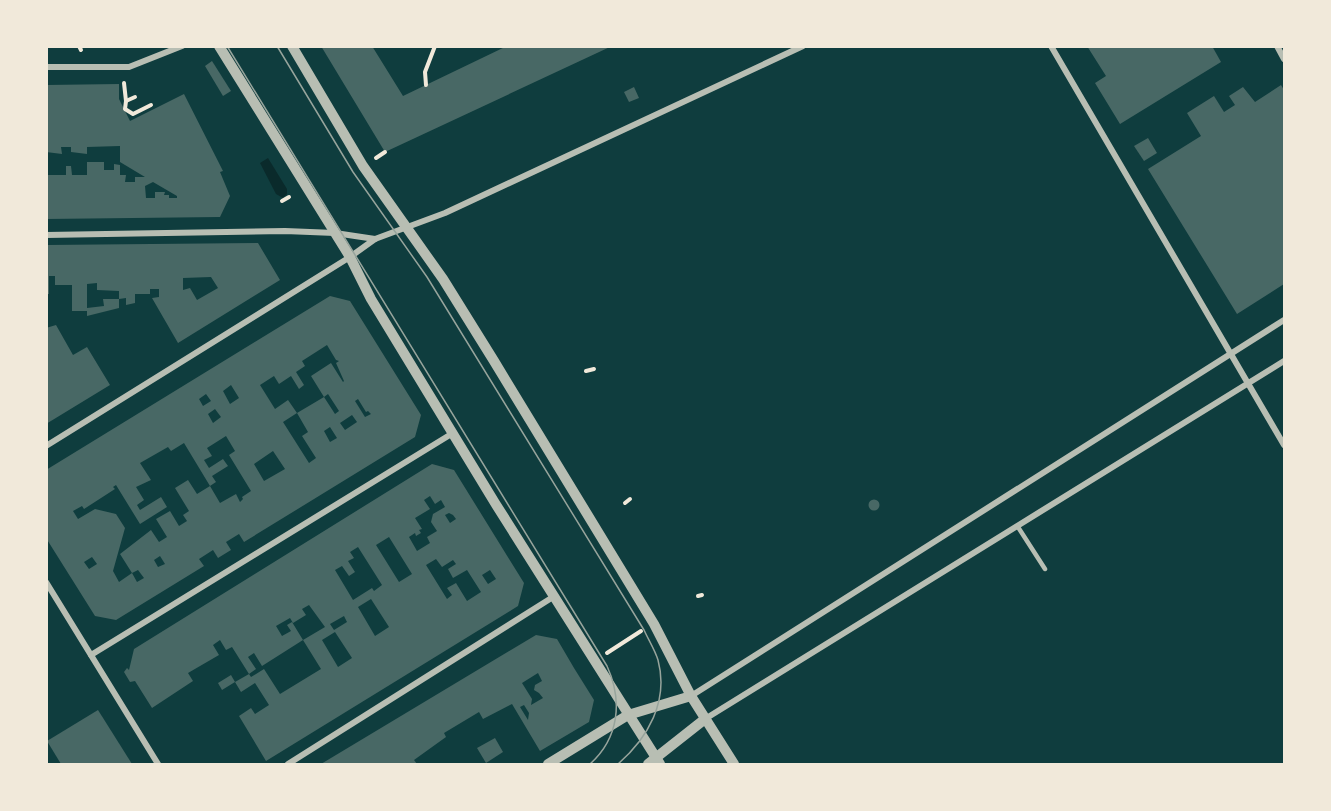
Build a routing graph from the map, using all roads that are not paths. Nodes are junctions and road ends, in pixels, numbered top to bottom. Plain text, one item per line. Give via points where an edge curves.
1 (182, 46) edge
2 (219, 46) edge
3 (292, 46) edge
4 (803, 46) edge
5 (1051, 46) edge
6 (1277, 46) edge
7 (1284, 59) edge
8 (46, 67) edge
9 (407, 227) junction
10 (335, 233) junction
11 (46, 235) edge
12 (375, 239) junction
13 (350, 257) junction
14 (1284, 320) edge
15 (1232, 353) junction
16 (1284, 362) edge
17 (1247, 384) junction
18 (453, 433) junction
19 (1284, 445) edge
20 (46, 446) edge
21 (1018, 527) junction
22 (1045, 569) dead end
23 (46, 582) edge
24 (554, 597) junction
25 (91, 655) junction
26 (691, 696) junction
27 (628, 715) junction
28 (705, 719) junction
29 (655, 763) edge
30 (158, 765) edge
31 (288, 765) edge
32 (548, 765) edge
33 (734, 765) edge

1 - 8 street via 129,67
2 - 10 street
3 - 9 street via 363,166
4 - 9 street via 445,213
5 - 15 street
6 - 7 street
9 - 12 street
9 - 26 street via 443,279 648,614
10 - 11 street
10 - 12 street
10 - 13 street
12 - 13 street
13 - 18 street
13 - 20 street
14 - 15 street
15 - 17 street
15 - 26 street
16 - 17 street
17 - 19 street
17 - 21 street
18 - 24 street
18 - 25 street
21 - 22 lane
21 - 28 street
23 - 25 street
24 - 27 street
24 - 31 street
25 - 30 street
26 - 27 street
26 - 28 street
27 - 29 street
27 - 32 street
28 - 29 street
28 - 33 street

